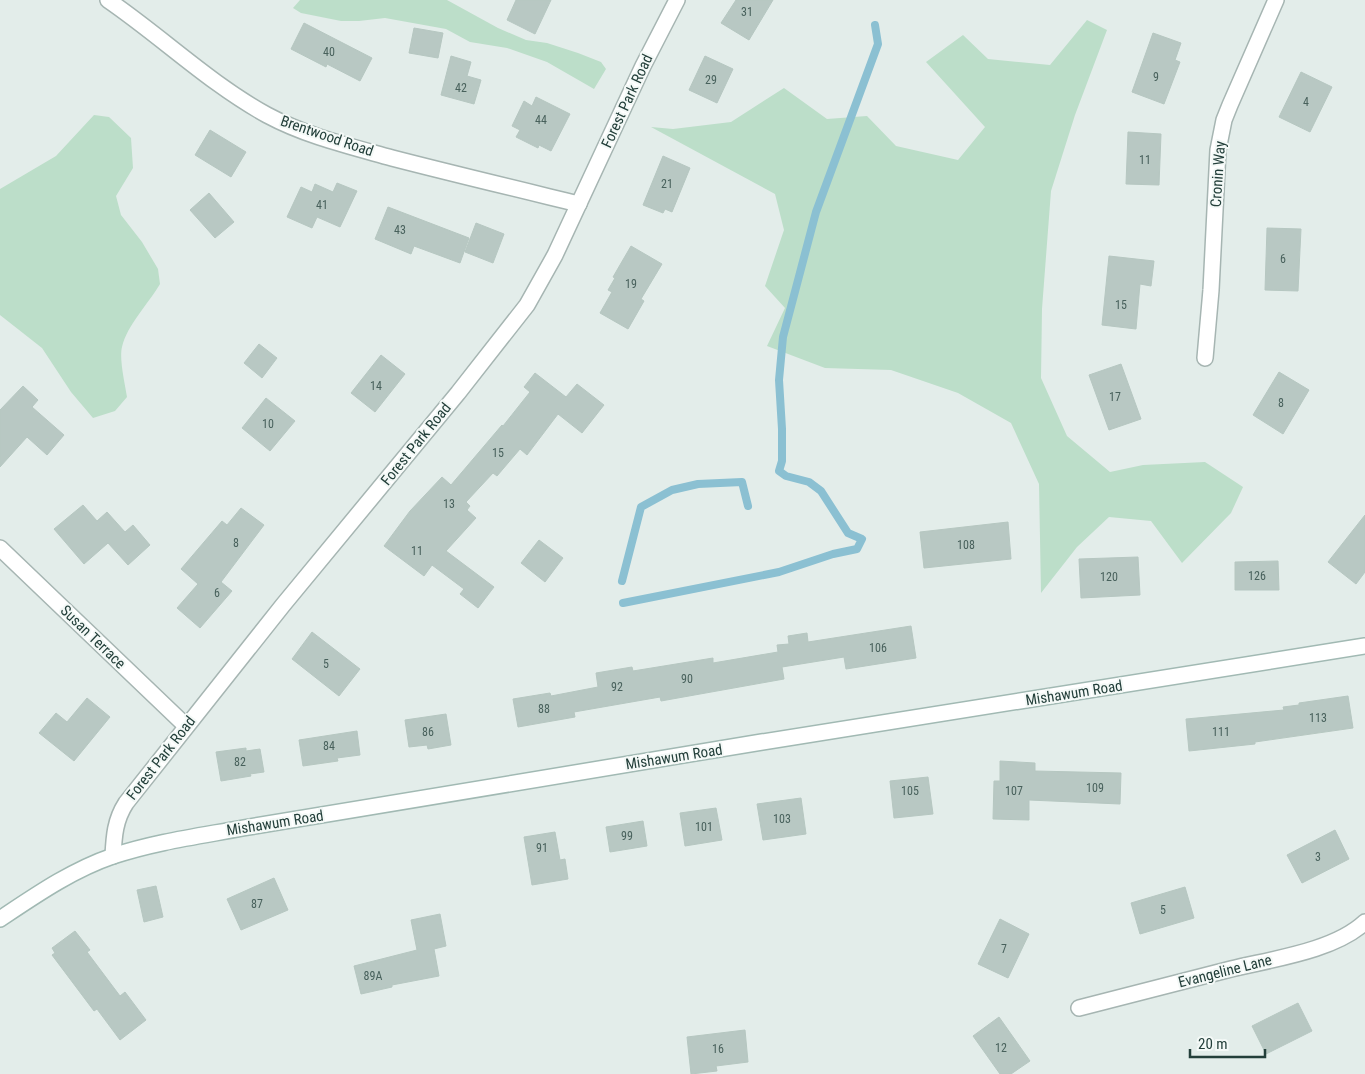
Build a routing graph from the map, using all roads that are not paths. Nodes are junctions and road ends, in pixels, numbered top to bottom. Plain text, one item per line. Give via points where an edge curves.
1 (108, 0) edge
2 (677, 0) edge
3 (1276, 0) edge
4 (579, 204) junction
5 (1205, 358) dead end
6 (0, 548) edge
7 (1365, 646) edge
8 (186, 726) junction
9 (112, 856) junction
10 (0, 919) edge
11 (1365, 922) edge
12 (1079, 1008) dead end

1 - 4 street, Brentwood Road via 204,74 285,124 312,135 438,170
2 - 4 street, Forest Park Road
3 - 5 street, Cronin Way via 1230,105 1221,134
4 - 8 street, Forest Park Road via 547,272 517,318
6 - 8 street, Susan Terrace
7 - 9 street, Mishawum Road via 243,828 170,841
8 - 9 street, Forest Park Road via 122,810 116,825
9 - 10 street, Mishawum Road via 61,880
11 - 12 street, Evangeline Lane via 1343,938 1306,950

